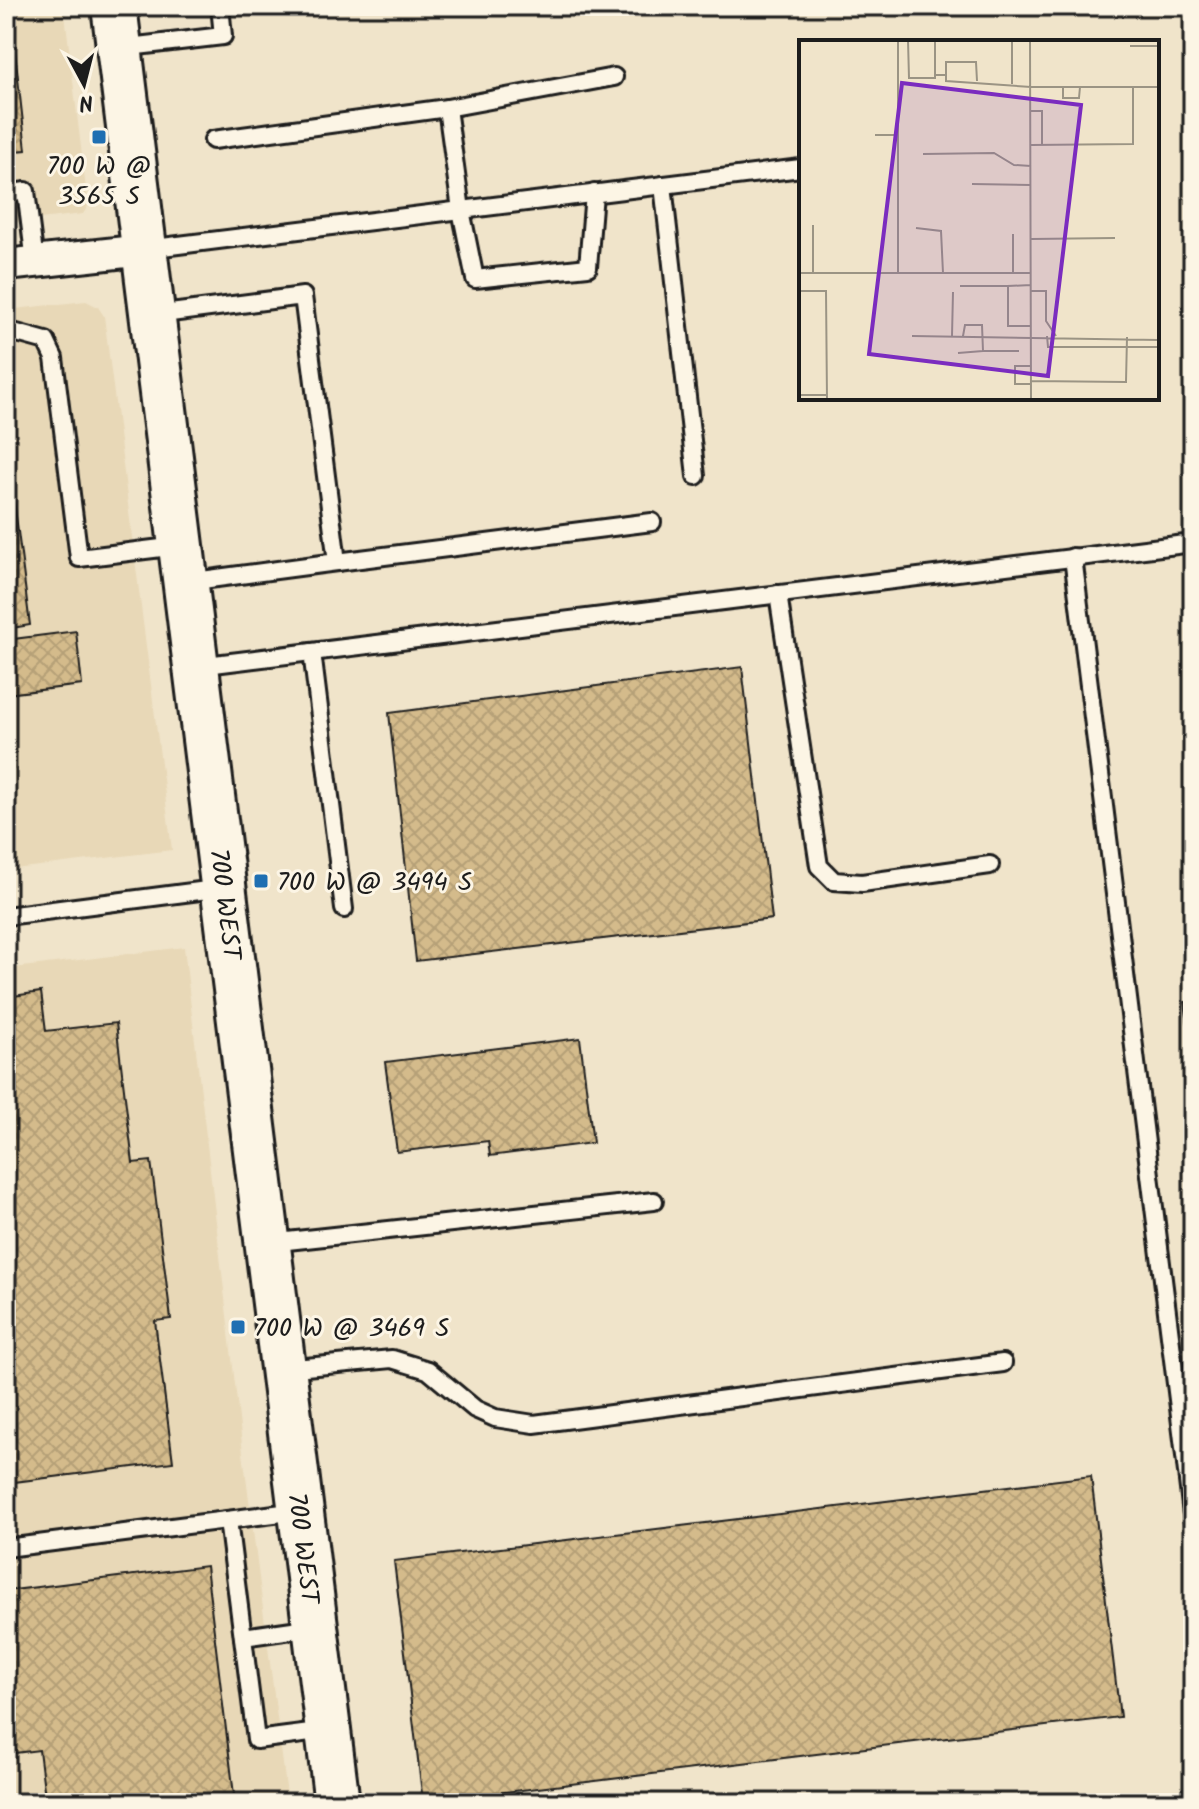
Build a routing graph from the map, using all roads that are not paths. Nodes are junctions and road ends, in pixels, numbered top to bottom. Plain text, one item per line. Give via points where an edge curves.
1 (220, 6) edge
2 (117, 27) edge
3 (614, 77) dead end
4 (447, 108) junction
5 (213, 140) dead end
6 (799, 168) edge
7 (663, 185) junction
8 (594, 193) junction
9 (6, 194) edge
10 (461, 210) junction
11 (144, 250) junction
12 (21, 264) edge
13 (153, 315) junction
14 (6, 330) edge
15 (696, 476) dead end
16 (652, 522) dead end
17 (1193, 543) edge
18 (1073, 557) junction
19 (337, 562) junction
20 (183, 564) junction
21 (778, 594) junction
22 (312, 652) junction
23 (196, 666) junction
24 (990, 865) dead end
25 (224, 888) junction
26 (344, 909) dead end
27 (6, 916) edge
28 (654, 1201) dead end
29 (267, 1243) junction
30 (1003, 1363) dead end
31 (282, 1369) junction
32 (1189, 1464) edge
33 (300, 1511) junction
34 (228, 1520) junction
35 (1193, 1523) edge
36 (6, 1548) edge
37 (315, 1627) junction
38 (243, 1637) junction
39 (328, 1730) junction
40 (337, 1803) edge

1 - 2 lane via 223,36
2 - 11 street, 700 WEST
3 - 4 lane
4 - 5 lane
4 - 10 lane
6 - 7 lane
7 - 8 lane
7 - 15 lane
8 - 10 lane
8 - 10 lane via 588,267 475,279
9 - 12 lane via 26,191
10 - 11 lane
11 - 12 street
11 - 13 street, 700 WEST
13 - 19 lane via 303,296
13 - 20 street, 700 WEST
14 - 20 lane via 46,341 54,358 79,558
16 - 19 lane
17 - 18 lane
18 - 21 lane
18 - 32 lane
19 - 20 lane
20 - 23 street, 700 WEST
21 - 22 lane
21 - 24 lane via 819,866 834,881 862,883
22 - 23 lane
22 - 26 lane
23 - 25 street, 700 WEST
25 - 27 lane
25 - 29 street, 700 WEST
28 - 29 lane
29 - 31 street, 700 WEST
30 - 31 lane via 534,1424 475,1409 428,1370 392,1359
31 - 33 street, 700 WEST
32 - 35 lane
33 - 34 lane
33 - 37 street, 700 WEST
34 - 36 lane
34 - 38 lane
37 - 38 lane
37 - 39 street, 700 WEST
38 - 39 lane via 256,1740
39 - 40 street, 700 WEST

